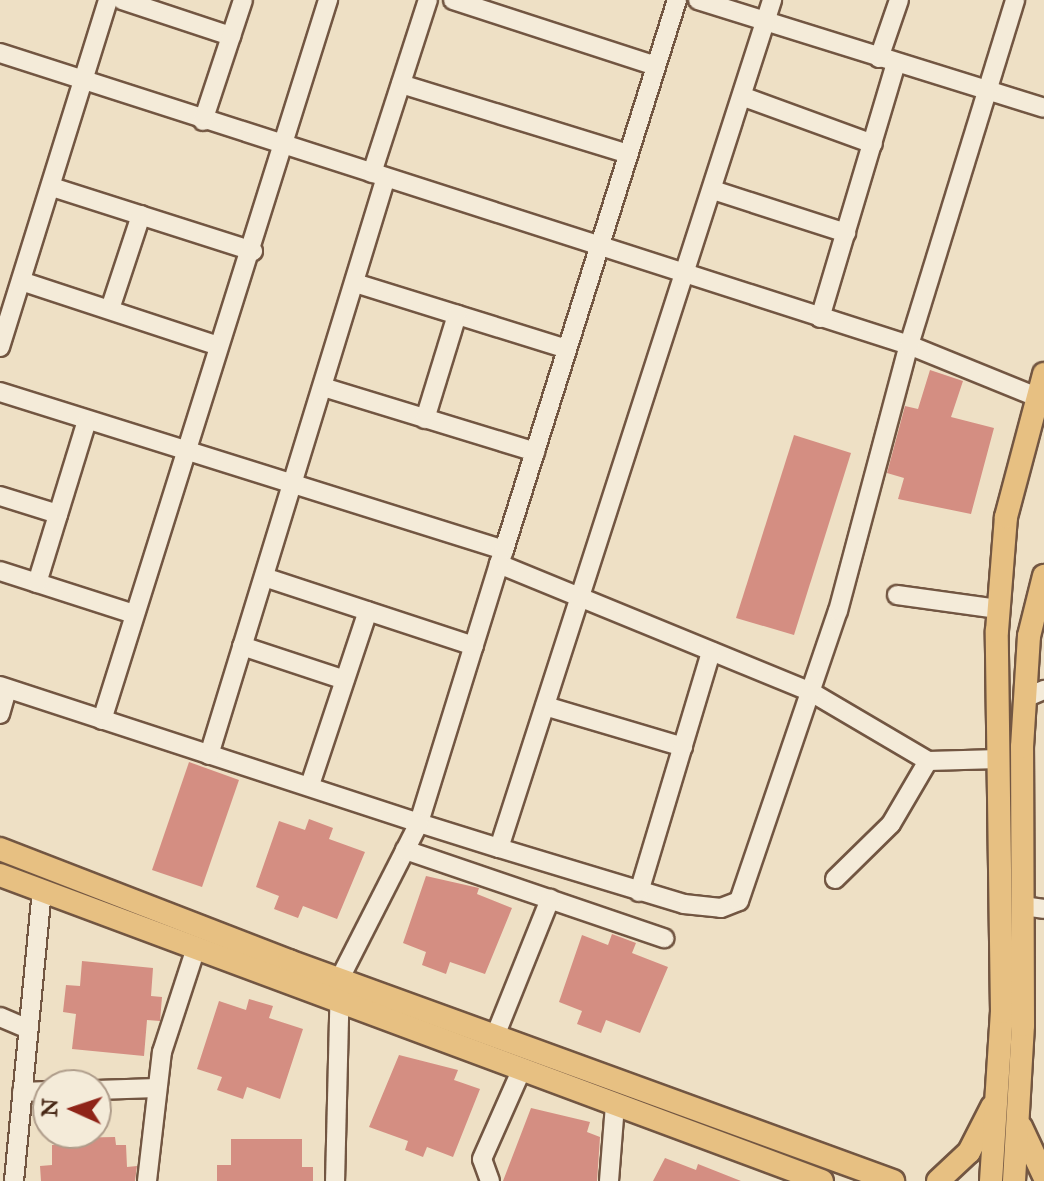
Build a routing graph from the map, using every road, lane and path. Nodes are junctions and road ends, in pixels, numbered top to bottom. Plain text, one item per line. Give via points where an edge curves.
1 (108, 0) edge
2 (122, 0) edge
3 (243, 0) edge
4 (328, 0) edge
5 (428, 0) edge
6 (453, 0) edge
7 (677, 0) edge
8 (698, 0) edge
9 (772, 0) edge
10 (899, 0) edge
11 (1015, 0) edge
12 (497, 7) edge
13 (765, 21) junction
14 (231, 36) junction
15 (0, 53) edge
16 (888, 60) junction
17 (656, 66) junction
18 (82, 80) junction
19 (401, 84) junction
20 (985, 91) junction
21 (744, 97) junction
22 (1044, 108) edge
23 (203, 121) junction
24 (873, 144) junction
25 (281, 145) junction
26 (628, 154) junction
27 (379, 175) junction
28 (52, 187) junction
29 (713, 190) junction
30 (141, 215) junction
31 (846, 233) junction
32 (599, 249) junction
33 (253, 251) junction
34 (686, 274) junction
35 (21, 281) junction
36 (355, 283) junction
37 (110, 309) junction
38 (457, 315) junction
39 (820, 318) junction
40 (909, 345) junction
41 (219, 346) junction
42 (0, 347) edge
43 (567, 349) junction
44 (1044, 374) edge
45 (323, 387) junction
46 (0, 392) edge
47 (1037, 397) junction
48 (425, 419) junction
49 (87, 420) junction
50 (187, 450) junction
51 (535, 452) junction
52 (294, 483) junction
53 (0, 496) edge
54 (58, 514) junction
55 (502, 557) junction
56 (0, 571) edge
57 (1044, 576) edge
58 (264, 577) junction
59 (37, 583) junction
60 (897, 595) dead end
61 (580, 597) junction
62 (998, 609) junction
63 (368, 611) junction
64 (134, 614) junction
65 (242, 646) junction
66 (474, 646) junction
67 (711, 652) junction
68 (345, 680) junction
69 (4, 688) edge
70 (811, 692) junction
71 (1034, 694) edge
72 (545, 706) junction
73 (0, 714) edge
74 (102, 720) junction
75 (683, 747) junction
76 (209, 755) junction
77 (999, 759) junction
78 (928, 761) junction
79 (310, 785) junction
80 (419, 823) junction
81 (499, 848) junction
82 (0, 849) edge
83 (405, 850) junction
84 (0, 875) edge
85 (835, 879) dead end
86 (42, 892) junction
87 (639, 892) junction
88 (550, 899) junction
89 (1034, 907) edge
90 (664, 938) dead end
91 (196, 948) junction
92 (340, 978) junction
93 (336, 1005) junction
94 (0, 1017) edge
95 (28, 1029) junction
96 (495, 1036) junction
97 (521, 1071) junction
98 (157, 1088) junction
99 (112, 1089) edge
100 (22, 1092) junction
101 (32, 1092) edge
102 (999, 1096) junction
103 (615, 1104) junction
104 (1017, 1117) junction
105 (1044, 1176) edge
106 (14, 1181) edge
107 (147, 1181) edge
108 (335, 1181) edge
109 (490, 1181) edge
110 (609, 1181) edge
111 (822, 1181) edge
112 (893, 1181) edge
113 (938, 1181) edge
114 (991, 1181) edge
115 (1014, 1181) edge

1 - 18 street
2 - 14 street
3 - 14 street
4 - 25 street
5 - 19 street
6 - 12 street
7 - 17 street
8 - 13 street
9 - 13 street
10 - 16 street
11 - 20 street
12 - 17 street
13 - 16 street
13 - 21 street
14 - 23 street
15 - 18 street
16 - 20 street
16 - 24 street
17 - 26 street
18 - 23 street
18 - 28 street
19 - 26 street
19 - 27 street
20 - 22 street
20 - 40 street
21 - 24 street
21 - 29 street
23 - 25 street
24 - 31 street
25 - 27 street
25 - 33 street
26 - 32 street
27 - 32 street
27 - 36 street
28 - 30 street
28 - 35 street
29 - 31 street
29 - 34 street
30 - 33 street
30 - 37 street
31 - 39 street
32 - 34 street
32 - 43 street
33 - 41 street
34 - 39 street
34 - 61 street
35 - 37 street
35 - 42 street
36 - 38 street
36 - 45 street
37 - 41 street
38 - 43 street
38 - 48 street
39 - 40 street
40 - 47 street
40 - 70 street
41 - 50 street
43 - 51 street
44 - 47 main road
45 - 48 street
45 - 52 street
46 - 49 street
47 - 62 main road via 1006,517
48 - 51 street
49 - 50 street
49 - 54 street
50 - 52 street
50 - 64 street
51 - 55 street
52 - 55 street
52 - 58 street
53 - 54 street
54 - 59 street
55 - 61 street
55 - 66 street
56 - 59 street
57 - 71 main road via 1029,636
58 - 63 street
58 - 65 street
59 - 64 street
60 - 62 street
61 - 67 street
61 - 72 street
62 - 77 main road
63 - 66 street
63 - 68 street
64 - 74 street
65 - 68 street
65 - 76 street
66 - 80 street
67 - 70 street
67 - 75 street
68 - 79 street
69 - 73 street
69 - 74 street
70 - 78 street
70 - 87 street via 739,901 704,908
71 - 89 main road
72 - 75 street
72 - 81 street
74 - 76 street
75 - 87 street
76 - 79 street
77 - 78 street
77 - 102 main road
78 - 85 street via 891,824
79 - 80 street
80 - 81 street
80 - 83 street
81 - 87 street
82 - 92 main road
83 - 88 street
83 - 92 street
84 - 86 main road
86 - 91 main road
86 - 95 street
88 - 90 street
88 - 96 street
89 - 104 main road
91 - 93 main road
91 - 98 street via 171,1019
92 - 93 street
92 - 96 main road
93 - 97 main road
93 - 108 street
94 - 95 street
95 - 100 street
96 - 112 main road
97 - 103 main road
97 - 109 street via 482,1159
98 - 99 street
98 - 107 street
100 - 101 street
100 - 106 street
102 - 113 main road via 969,1152
102 - 114 main road
103 - 110 street
103 - 111 main road
104 - 105 main road
104 - 115 main road

